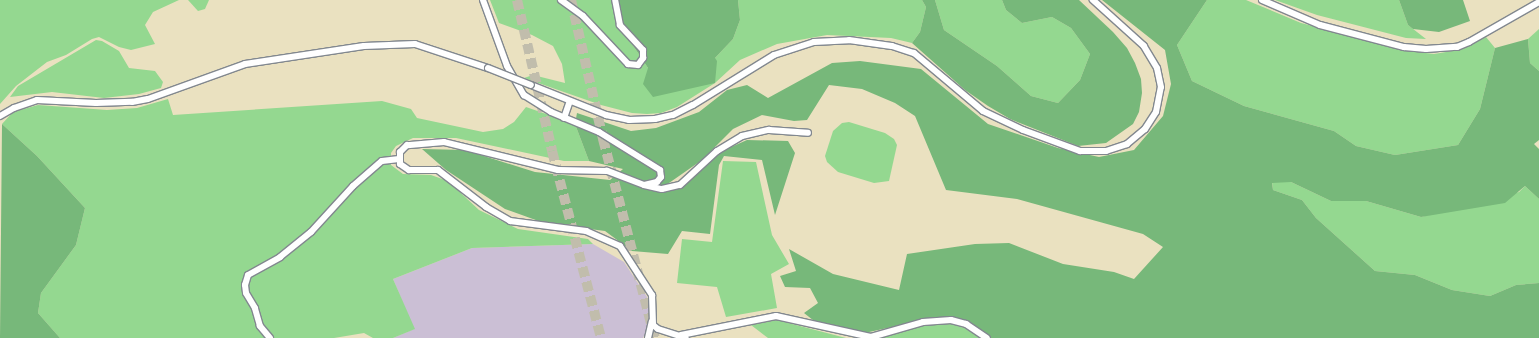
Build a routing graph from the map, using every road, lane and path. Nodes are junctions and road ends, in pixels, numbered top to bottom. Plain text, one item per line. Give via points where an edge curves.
1 (483, 0) edge
2 (561, 0) edge
3 (615, 0) edge
4 (1093, 0) edge
5 (1262, 0) edge
6 (1539, 2) edge
7 (570, 101) junction
8 (0, 116) edge
9 (564, 118) junction
10 (808, 133) dead end
11 (399, 159) junction
12 (644, 184) junction
13 (652, 321) junction
14 (683, 337) edge
15 (270, 338) edge
16 (648, 338) edge
17 (987, 338) edge

1 - 9 street via 507,66 520,90 536,105
2 - 3 street via 583,16 628,64 638,65 643,58 643,50 620,25
4 - 7 street via 1144,46 1157,68 1161,87 1158,107 1145,129 1127,144 1106,151 1080,151 1023,130 979,108 914,53 892,46 849,40 814,42 774,55 693,105 665,117 628,120
5 - 6 street via 1320,25 1404,47 1426,49 1457,47
7 - 8 street, bridge via 488,68 415,44 364,46 245,64 143,100 112,104 37,100
7 - 9 street
9 - 12 street via 599,132 660,170 661,177 657,182
10 - 12 street via 769,130 742,136 717,151 680,185 662,189
11 - 12 street via 401,150 407,145 451,142 558,170 611,172
11 - 13 street via 403,167 409,170 438,170 506,219 586,231 620,246 652,295
11 - 15 street via 382,161 353,186 311,232 280,257 248,275 246,293 255,308 260,326
13 - 14 street via 658,329
13 - 16 street
14 - 17 street via 776,316 871,337 923,322 951,320 966,324

